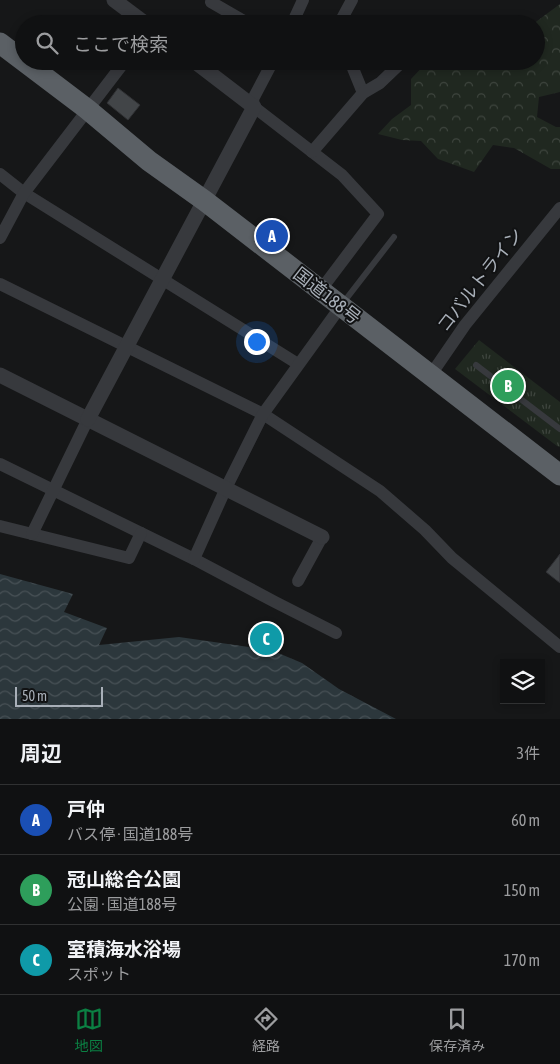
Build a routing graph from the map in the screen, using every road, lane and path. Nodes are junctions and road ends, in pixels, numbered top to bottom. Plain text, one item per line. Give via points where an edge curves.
1 (114, 0) edge
2 (303, 0) edge
3 (352, 0) edge
4 (211, 2) dead end
5 (134, 15) edge
6 (233, 15) edge
7 (296, 15) edge
8 (344, 15) edge
9 (0, 44) edge
10 (15, 55) edge
11 (35, 70) edge
12 (118, 70) edge
13 (206, 70) edge
14 (268, 70) edge
15 (354, 70) edge
16 (394, 70) edge
17 (363, 93) junction
18 (254, 107) junction
19 (88, 109) junction
20 (312, 152) junction
21 (0, 174) edge
22 (24, 193) junction
23 (205, 200) junction
24 (560, 208) edge
25 (394, 237) dead end
26 (0, 238) edge
27 (162, 281) junction
28 (0, 284) edge
29 (320, 291) junction
30 (341, 306) junction
31 (126, 347) junction
32 (298, 364) junction
33 (476, 365) dead end
34 (0, 375) edge
35 (430, 376) junction
36 (263, 414) junction
37 (88, 419) junction
38 (560, 429) edge
39 (0, 464) edge
40 (560, 475) edge
41 (226, 488) junction
42 (53, 490) junction
43 (0, 526) edge
44 (141, 533) junction
45 (32, 534) junction
46 (322, 537) joint
47 (194, 559) junction
48 (298, 581) dead end
49 (336, 633) dead end
50 (560, 647) edge

1 - 5 street
2 - 7 street
3 - 8 street
4 - 6 street
9 - 10 highway, 国道188号
11 - 19 highway, 国道188号
12 - 19 street
13 - 18 street
14 - 18 street via 253,99
15 - 17 street
16 - 17 street
17 - 20 street
18 - 20 street
18 - 23 street
19 - 22 street
19 - 23 highway, 国道188号 via 150,161
20 - 29 street via 342,175 378,214
21 - 22 street
22 - 26 street
22 - 27 street
23 - 27 street
23 - 29 highway, 国道188号
24 - 35 street, コバルトライン via 465,325
25 - 30 lane
27 - 31 street
27 - 32 street
28 - 31 street
29 - 30 highway, 国道188号
30 - 32 street
30 - 35 highway, 国道188号
31 - 36 street
31 - 37 street
32 - 36 street
33 - 38 lane
34 - 37 street
35 - 40 highway, 国道188号
36 - 41 street
36 - 50 street via 380,491 452,558
37 - 41 street
37 - 42 street
39 - 42 street
41 - 46 street
41 - 47 street
42 - 44 street
42 - 45 street
43 - 45 street
44 - 45 street via 129,558
44 - 47 street
46 - 48 street
47 - 49 street

